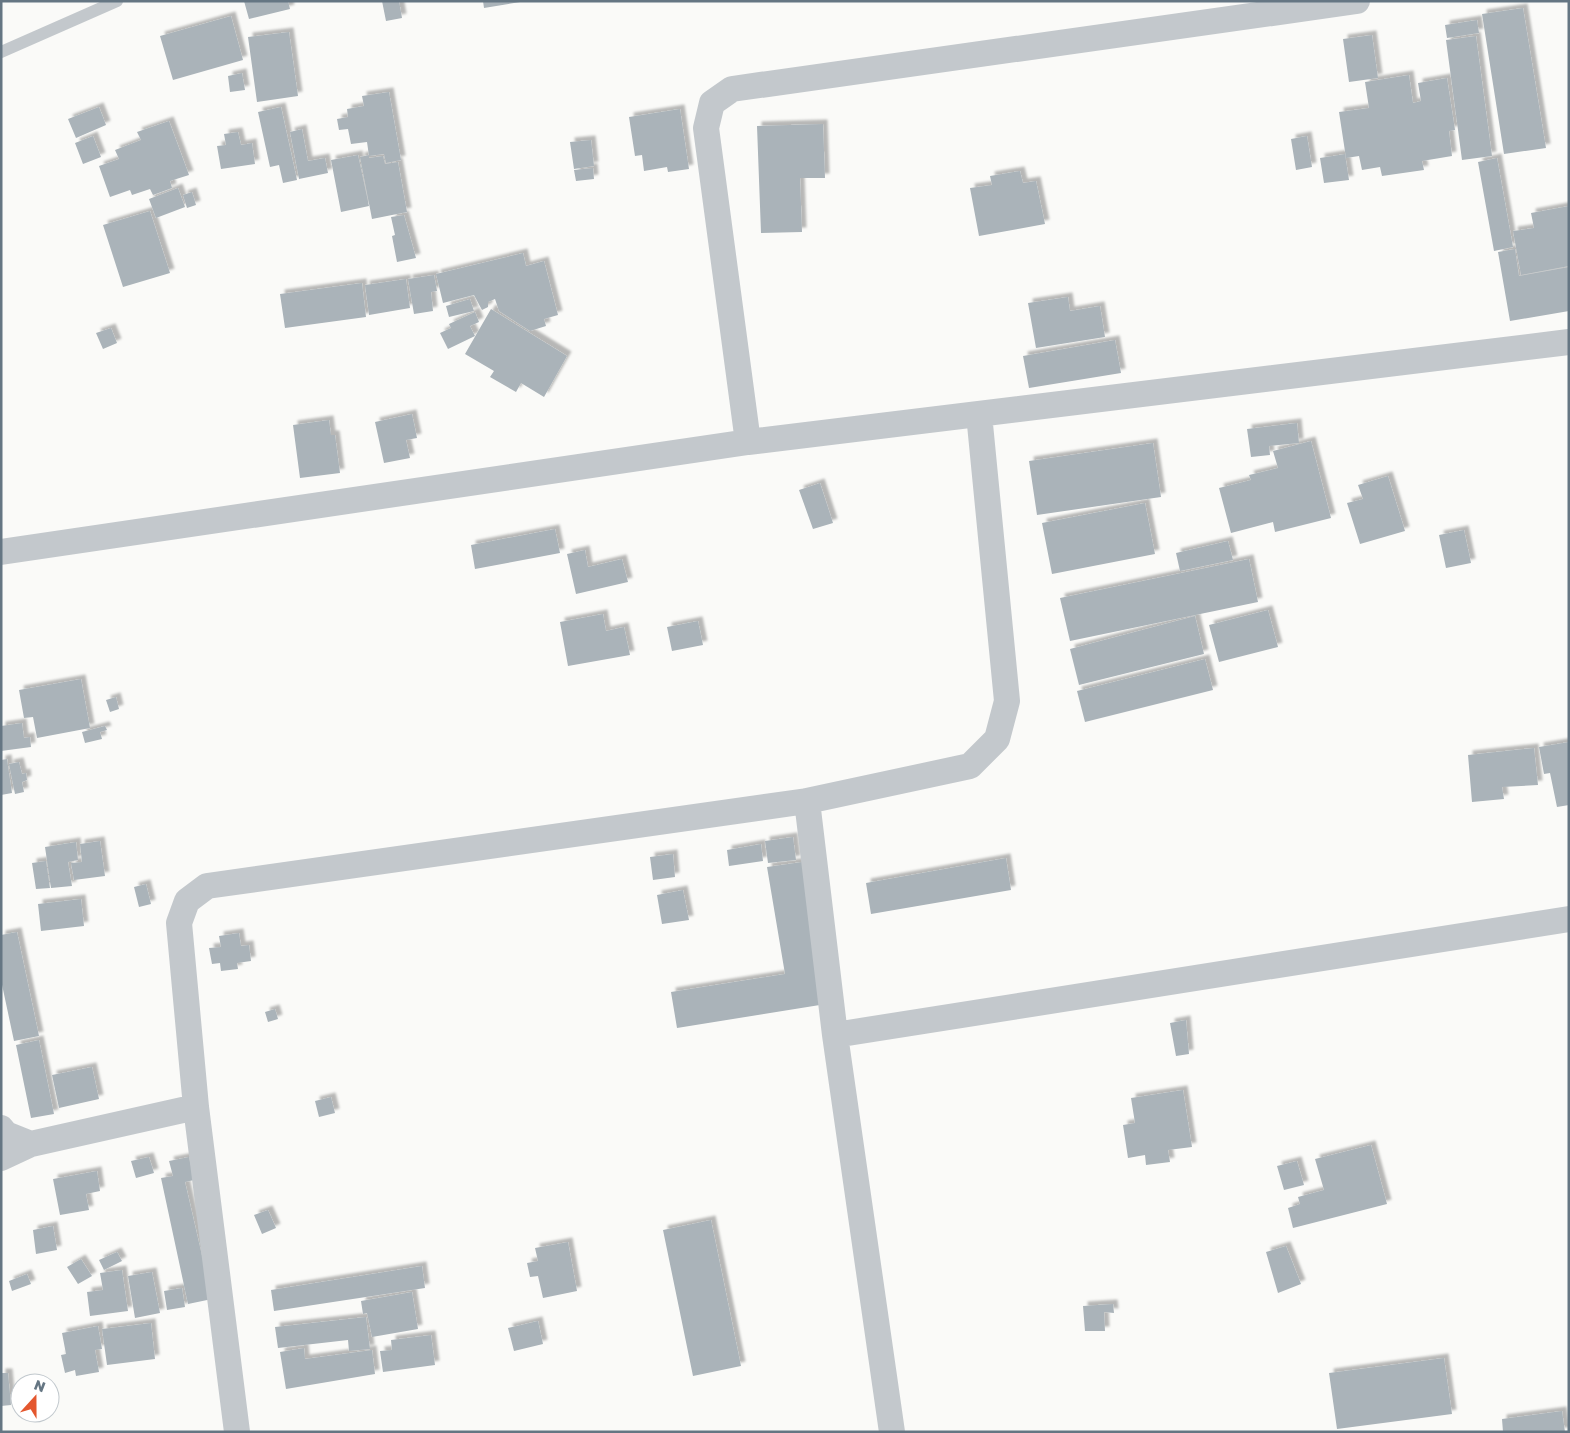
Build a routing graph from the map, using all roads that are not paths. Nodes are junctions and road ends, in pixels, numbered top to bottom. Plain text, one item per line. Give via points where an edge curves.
1 (117, 1) edge
2 (1357, 1) edge
3 (1, 52) edge
4 (1569, 342) edge
5 (979, 414) junction
6 (748, 442) junction
7 (1, 552) edge
8 (807, 801) junction
9 (1569, 919) edge
10 (836, 1035) junction
11 (196, 1107) junction
12 (1, 1128) edge
13 (31, 1144) junction
14 (1, 1158) edge
15 (237, 1432) edge
16 (892, 1432) edge

1 - 3 lane
2 - 6 street via 732,89 718,98 712,103 706,128
4 - 5 street
5 - 6 street
5 - 8 street via 1007,701 996,739 970,766
6 - 7 street
8 - 10 street
8 - 11 street via 207,886 187,901 179,923
9 - 10 street
10 - 16 street
11 - 13 street
11 - 15 street
12 - 13 street via 6,1134
13 - 14 street

